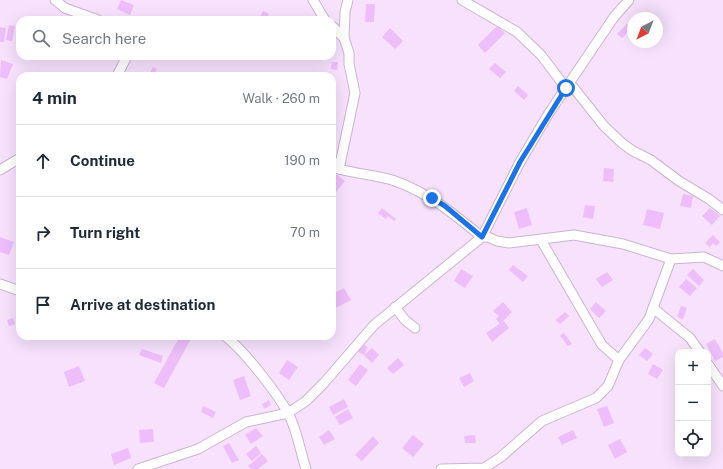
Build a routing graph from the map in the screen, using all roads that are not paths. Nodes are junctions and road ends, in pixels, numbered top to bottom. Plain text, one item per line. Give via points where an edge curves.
1 (55, 0) edge
2 (313, 0) edge
3 (348, 0) edge
4 (462, 0) edge
5 (629, 0) edge
6 (87, 16) edge
7 (323, 16) edge
8 (336, 30) edge
9 (344, 38) junction
10 (125, 60) edge
11 (119, 72) edge
12 (566, 88) junction
13 (16, 160) edge
14 (336, 165) edge
15 (339, 169) junction
16 (0, 170) edge
17 (723, 210) edge
18 (482, 237) junction
19 (541, 240) junction
20 (671, 259) junction
21 (723, 266) edge
22 (0, 284) edge
23 (16, 290) edge
24 (395, 307) junction
25 (653, 308) junction
26 (415, 328) dead end
27 (231, 340) edge
28 (698, 349) edge
29 (618, 360) junction
30 (711, 368) edge
31 (723, 386) edge
32 (288, 413) junction
33 (138, 469) edge
34 (306, 469) edge
35 (441, 469) edge
36 (484, 469) edge

1 - 6 street via 65,8
2 - 7 street
3 - 9 street
4 - 12 street via 517,32 541,55
5 - 12 street via 614,17
8 - 9 street
9 - 15 street via 355,93
10 - 11 street
12 - 17 street via 573,87 604,126 633,151 651,160 679,182
12 - 18 street via 520,162
13 - 16 street
14 - 15 street
15 - 18 street via 382,177 413,189 445,206
18 - 19 street via 510,243
18 - 24 street
19 - 20 street via 574,235 623,244
19 - 29 street via 602,344
20 - 21 street via 704,257
20 - 25 street
22 - 23 street
24 - 26 street
24 - 32 street via 374,325 310,397
25 - 28 street via 690,338
25 - 29 street via 649,319
27 - 32 street
29 - 36 street via 608,386 596,398 542,421
30 - 31 street
32 - 33 street via 246,422 198,449
32 - 34 street
35 - 36 street

